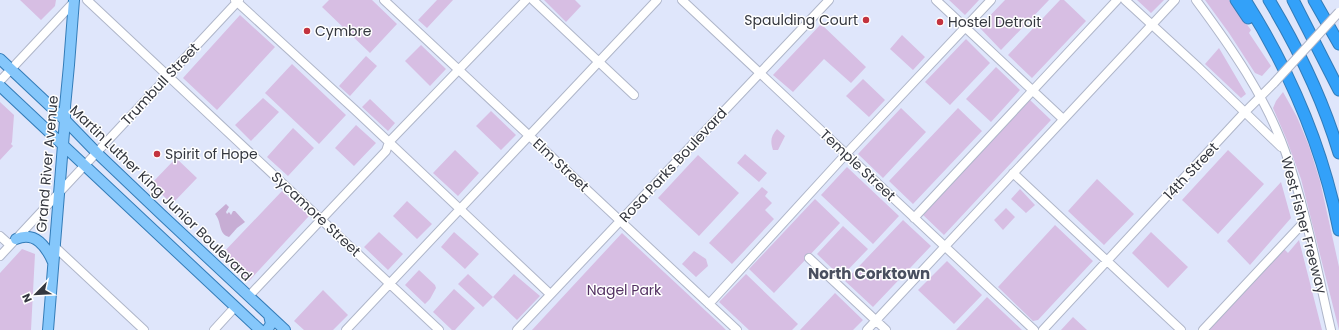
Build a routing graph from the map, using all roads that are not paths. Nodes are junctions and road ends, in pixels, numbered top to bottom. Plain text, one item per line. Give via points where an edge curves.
1 (87, 0) edge
2 (384, 0) edge
3 (526, 0) edge
4 (533, 0) edge
5 (657, 0) edge
6 (682, 0) edge
7 (829, 0) edge
8 (936, 0) edge
9 (991, 0) edge
10 (1117, 0) edge
11 (1125, 0) edge
12 (1175, 0) edge
13 (1196, 0) edge
14 (1236, 0) edge
15 (1245, 0) edge
16 (1269, 0) edge
17 (1293, 0) edge
18 (1314, 0) edge
19 (1323, 0) edge
20 (237, 1) edge
21 (73, 2) edge
22 (1339, 12) edge
23 (1325, 18) junction
24 (1152, 24) junction
25 (965, 27) junction
26 (1339, 44) edge
27 (1278, 56) junction
28 (0, 59) edge
29 (600, 62) junction
30 (11, 69) junction
31 (459, 70) junction
32 (760, 73) junction
33 (168, 76) junction
34 (0, 81) edge
35 (0, 86) edge
36 (1033, 90) junction
37 (1339, 90) edge
38 (634, 95) dead end
39 (1260, 98) junction
40 (1244, 113) junction
41 (1063, 119) junction
42 (66, 120) junction
43 (529, 135) junction
44 (389, 142) junction
45 (63, 145) junction
46 (1284, 150) junction
47 (97, 152) junction
48 (1339, 153) edge
49 (846, 154) junction
50 (84, 166) junction
51 (1013, 173) junction
52 (60, 192) junction
53 (460, 209) junction
54 (161, 214) junction
55 (914, 218) junction
56 (322, 220) junction
57 (620, 221) junction
58 (1306, 221) junction
59 (152, 229) junction
60 (1339, 230) edge
61 (0, 236) edge
62 (186, 237) junction
63 (13, 242) junction
64 (54, 246) junction
65 (945, 246) junction
66 (178, 253) junction
67 (0, 256) edge
68 (809, 258) dead end
69 (1107, 261) junction
70 (53, 262) junction
71 (390, 284) junction
72 (550, 294) junction
73 (249, 296) junction
74 (709, 304) junction
75 (235, 307) junction
76 (269, 315) junction
77 (876, 320) junction
78 (48, 330) edge
79 (144, 330) edge
80 (214, 330) edge
81 (260, 330) edge
82 (267, 330) edge
83 (285, 330) edge
84 (346, 330) edge
85 (439, 330) edge
86 (517, 330) edge
87 (737, 330) edge
88 (867, 330) edge
89 (886, 330) edge
90 (1034, 330) edge
91 (1043, 330) edge
92 (1181, 330) edge
93 (1203, 330) edge
94 (1331, 330) edge

1 - 33 street, Sycamore Street
2 - 31 street, Elm Street
3 - 31 street
4 - 29 street
5 - 29 street
6 - 32 street, Temple Street
7 - 32 street, Rosa Parks Boulevard
8 - 25 street
9 - 25 street
10 - 36 street
11 - 24 street
12 - 24 street
13 - 39 street, West Fisher Freeway via 1225,38
14 - 27 highway
15 - 27 highway
16 - 48 highway via 1312,81
17 - 37 highway
18 - 23 highway
19 - 23 highway via 1326,7
20 - 33 street, Trumbull Street
20 - 44 street
21 - 30 street
21 - 42 main road, Grand River Avenue
22 - 39 street, 14th Street, bridge
23 - 26 highway
24 - 40 street
24 - 41 street
25 - 36 street
25 - 49 street
27 - 60 highway via 1314,138
28 - 30 main road, Martin Luther King Junior Boulevard
29 - 38 street
29 - 43 street
30 - 34 street
30 - 42 main road, Martin Luther King Junior Boulevard
31 - 43 street, Elm Street
31 - 44 street
32 - 49 street, Temple Street
32 - 57 street, Rosa Parks Boulevard
33 - 47 street, Trumbull Street
33 - 56 street, Sycamore Street
35 - 45 main road
36 - 41 street
36 - 55 street
39 - 40 street, 14th Street
39 - 46 street, West Fisher Freeway
40 - 46 street
40 - 69 street, 14th Street
41 - 51 street
42 - 45 main road, Grand River Avenue
42 - 47 main road, Martin Luther King Junior Boulevard
43 - 53 street
43 - 57 street, Elm Street
44 - 53 street
44 - 56 street via 386,151
45 - 50 main road
45 - 52 main road, Grand River Avenue
46 - 58 street, West Fisher Freeway
47 - 50 street, Trumbull Street
47 - 54 main road, Martin Luther King Junior Boulevard
49 - 55 street, Temple Street
49 - 74 street
50 - 52 street, Trumbull Street
50 - 59 main road
51 - 65 street
51 - 69 street
52 - 63 street, Trumbull Street
52 - 64 main road, Grand River Avenue
53 - 71 street
53 - 72 street
54 - 59 main road via 166,224 165,228
54 - 62 main road, Martin Luther King Junior Boulevard
55 - 65 street, Temple Street
56 - 71 street, Sycamore Street
56 - 73 street
57 - 72 street, Rosa Parks Boulevard
57 - 74 street, Elm Street
58 - 93 street
58 - 94 street, West Fisher Freeway
59 - 66 main road
61 - 63 street
62 - 66 main road via 177,236 174,239
62 - 73 main road, Martin Luther King Junior Boulevard
63 - 67 street, Trumbull Street
63 - 70 main road via 24,236 36,239 46,248
64 - 70 main road, Grand River Avenue
64 - 79 street
65 - 77 street
65 - 90 street, Temple Street
66 - 75 main road
68 - 77 street
69 - 91 street, 14th Street
69 - 92 street
70 - 78 main road, Grand River Avenue
71 - 84 street
71 - 85 street, Sycamore Street
72 - 86 street, Rosa Parks Boulevard
73 - 76 main road, Martin Luther King Junior Boulevard
74 - 87 street, Elm Street
75 - 80 street
75 - 81 main road
76 - 82 main road via 272,324
76 - 83 main road, Martin Luther King Junior Boulevard
77 - 88 street
77 - 89 street

